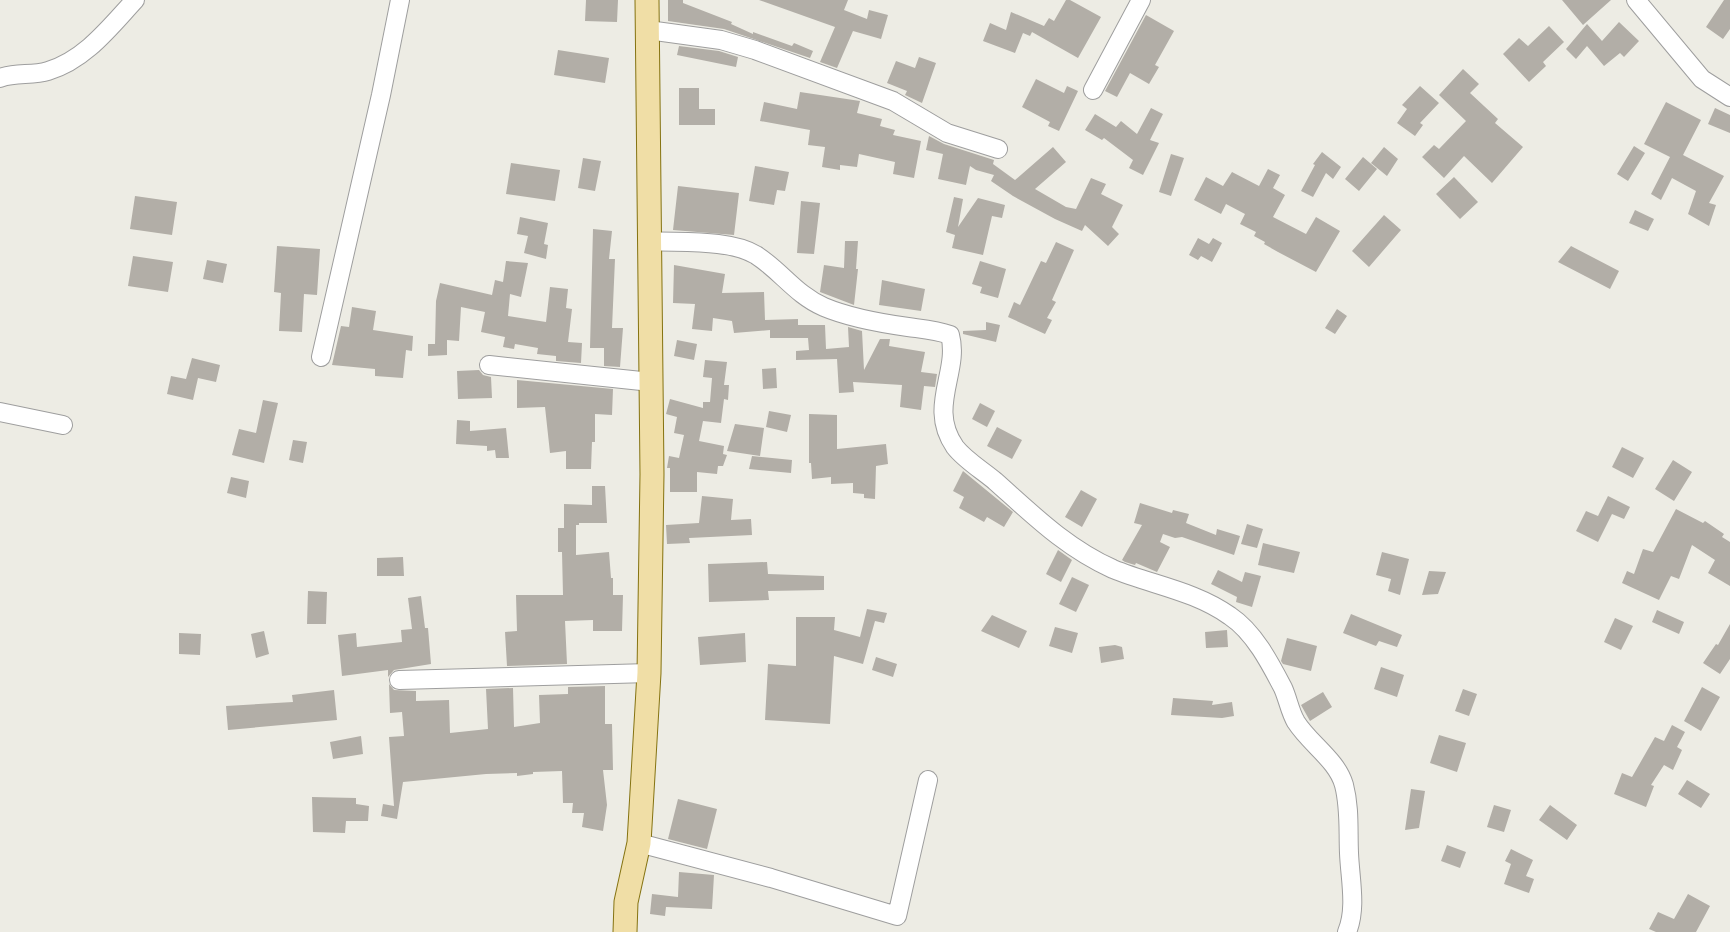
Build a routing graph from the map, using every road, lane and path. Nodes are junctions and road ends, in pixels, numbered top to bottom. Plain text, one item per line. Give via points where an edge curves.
1 (135, 0) edge
2 (400, 0) edge
3 (648, 0) edge
4 (1142, 0) edge
5 (1646, 4) edge
6 (648, 30) junction
7 (0, 78) edge
8 (1093, 90) dead end
9 (1730, 97) edge
10 (998, 149) dead end
11 (650, 241) junction
12 (320, 357) dead end
13 (489, 365) dead end
14 (651, 382) junction
15 (0, 412) edge
16 (63, 425) dead end
17 (649, 673) junction
18 (399, 681) dead end
19 (928, 780) dead end
20 (639, 844) junction
21 (626, 902) junction
22 (608, 932) edge
23 (625, 932) edge
24 (1347, 932) edge

1 - 7 street via 68,64
2 - 12 street
3 - 6 main road
4 - 8 street
5 - 9 street via 1702,79
6 - 10 street via 721,40 755,50 893,101 947,133
6 - 11 main road
11 - 14 main road
11 - 24 street via 736,246 754,254 784,275 792,288 825,308 950,335 953,347 944,426 956,448 1041,524 1088,557 1203,600 1231,616 1258,645 1296,721 1343,783 1349,812 1353,909
13 - 14 street
14 - 17 main road
15 - 16 street
17 - 18 street
17 - 20 main road
19 - 20 street via 897,916
20 - 21 main road
21 - 22 main road
21 - 23 main road

